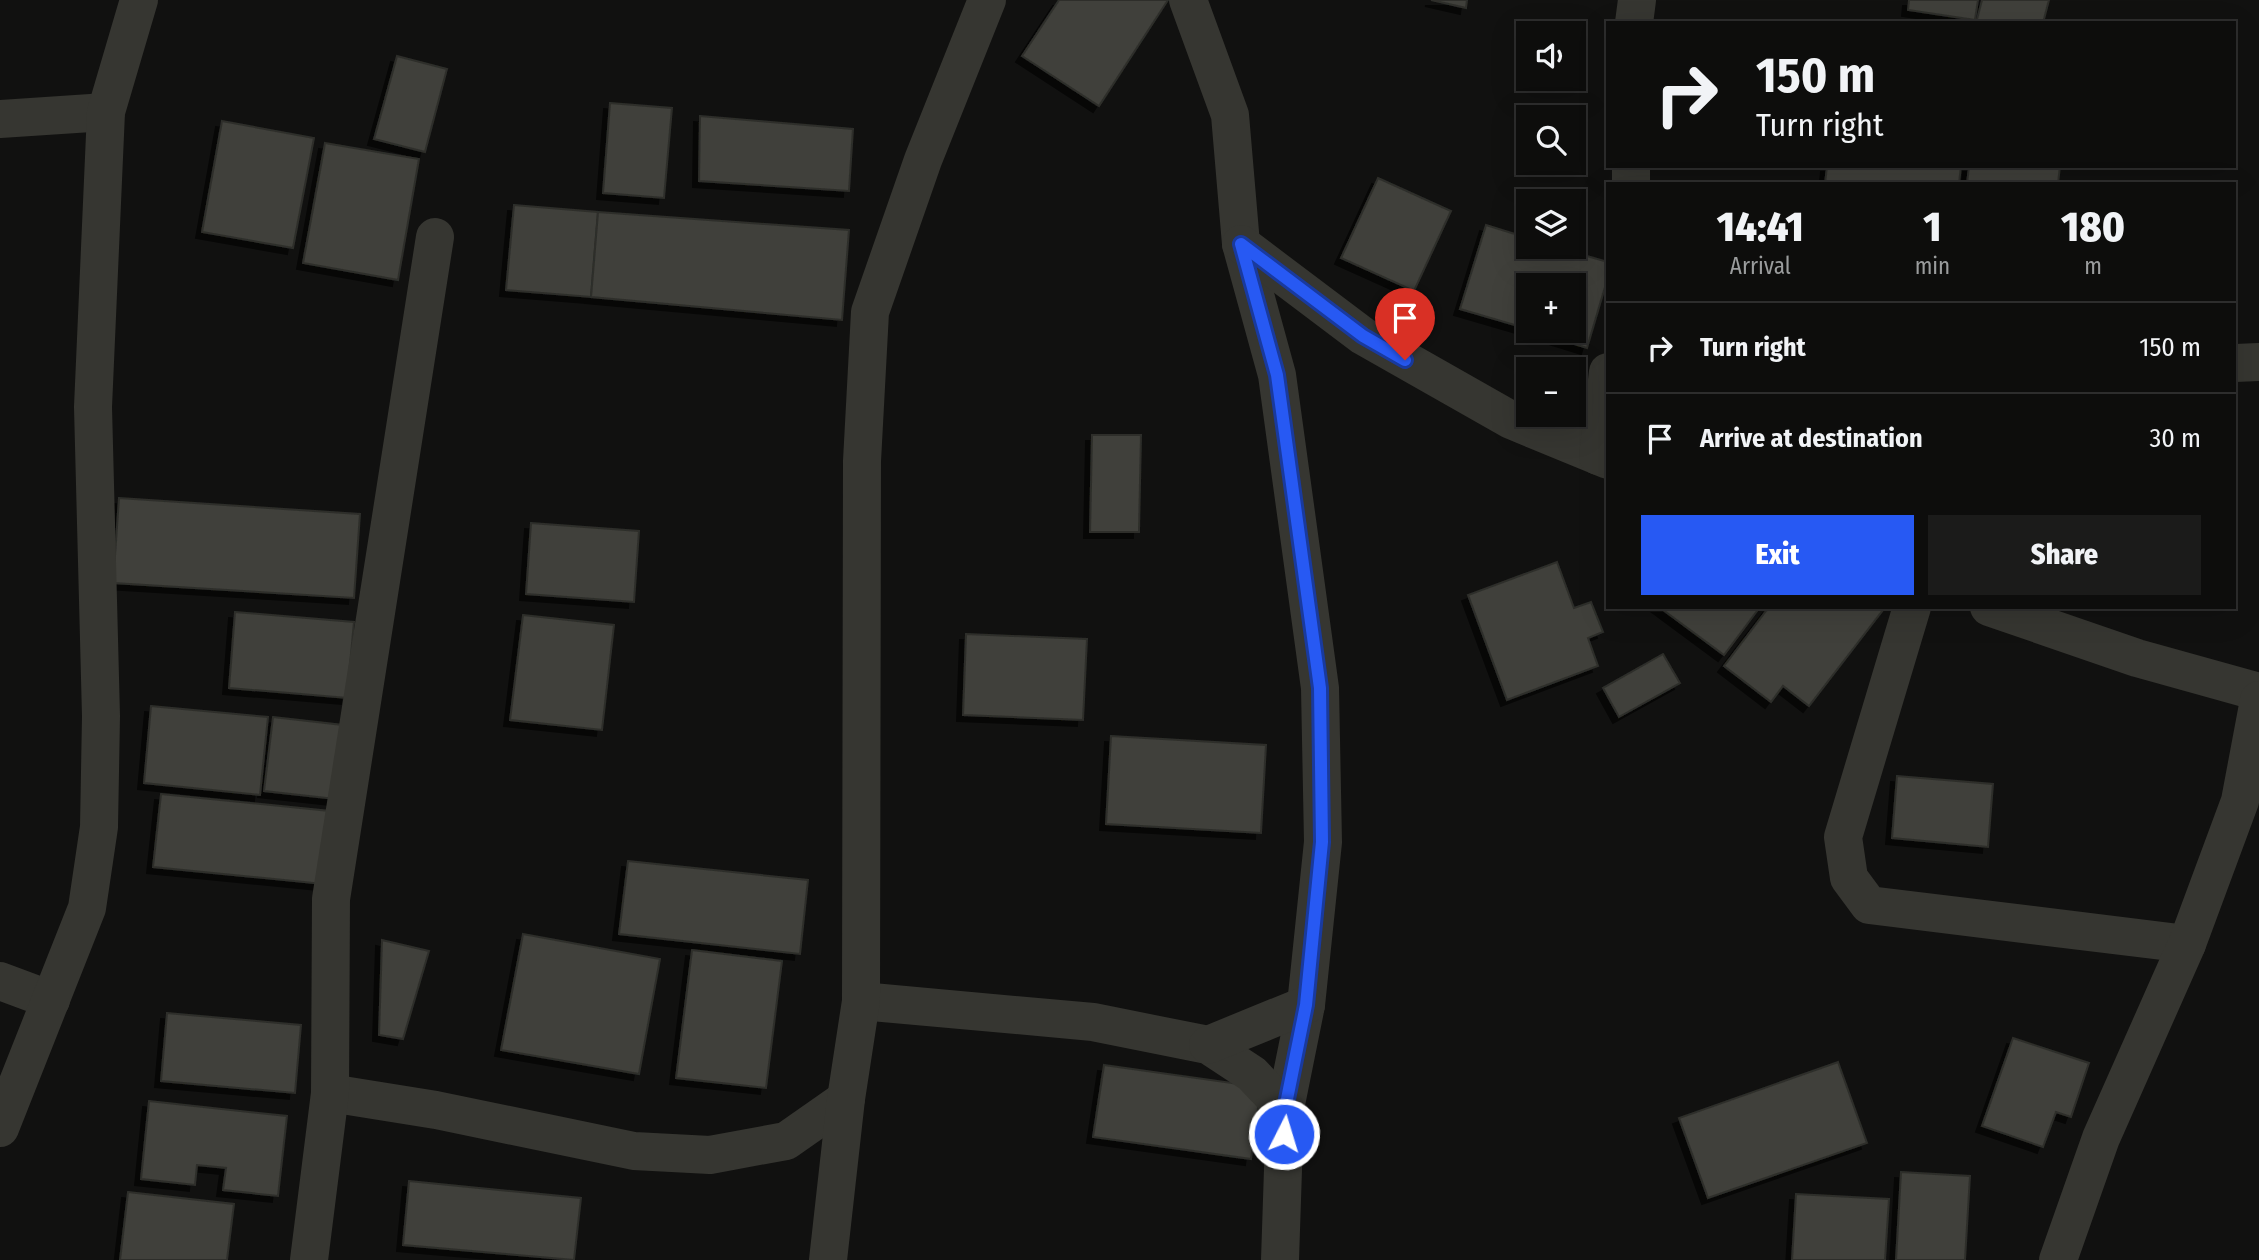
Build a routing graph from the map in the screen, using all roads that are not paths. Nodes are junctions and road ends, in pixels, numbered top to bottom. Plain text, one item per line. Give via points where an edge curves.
1 (139, 0) edge
2 (987, 0) edge
3 (1188, 0) edge
4 (1637, 0) edge
5 (1634, 21) edge
6 (106, 111) junction
7 (0, 119) edge
8 (435, 237) dead end
9 (1241, 244) junction
10 (2259, 362) edge
11 (2236, 363) edge
12 (1606, 406) edge
13 (1603, 458) edge
14 (1911, 609) edge
15 (1995, 609) edge
16 (2259, 692) edge
17 (2259, 700) edge
18 (2187, 944) junction
19 (0, 981) edge
20 (51, 1000) junction
21 (861, 1001) junction
22 (1306, 1005) junction
23 (1208, 1045) junction
24 (330, 1093) junction
25 (846, 1099) junction
26 (1285, 1109) junction
27 (0, 1128) edge
28 (309, 1260) edge
29 (828, 1260) edge
30 (1280, 1260) edge
31 (2058, 1260) edge

1 - 6 street
2 - 21 street via 922,160 870,312 862,502
3 - 9 street via 1230,115
4 - 5 street
6 - 7 street
6 - 20 street via 93,407 102,716 99,827 87,908
8 - 24 street via 331,899
9 - 13 street via 1363,336 1511,420
9 - 22 street via 1277,375 1320,688 1322,842
10 - 11 street
12 - 13 street
14 - 18 street via 1843,837 1849,878 1869,905
15 - 16 street via 2137,659
17 - 18 street via 2240,801
18 - 31 street via 2101,1138
19 - 20 street
20 - 27 street
21 - 23 street via 1093,1022
21 - 25 street
22 - 23 street
22 - 26 street
23 - 26 street via 1252,1074
24 - 25 street via 634,1151 710,1155 786,1140
24 - 28 street
25 - 29 street
26 - 30 street

